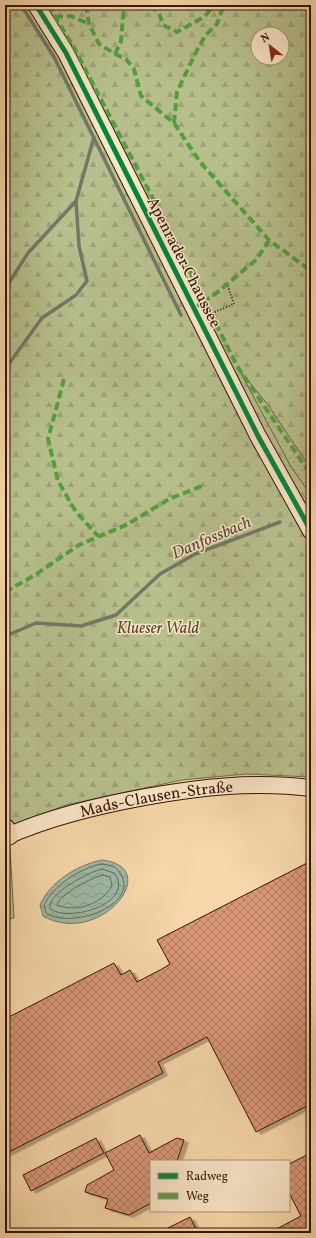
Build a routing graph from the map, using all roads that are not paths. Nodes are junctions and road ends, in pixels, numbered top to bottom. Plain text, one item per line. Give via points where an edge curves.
1 (36, 5) edge
2 (311, 531) edge
3 (311, 788) edge
4 (6, 834) edge

1 - 2 street, Apenrader Chaussee via 66,53 255,429
3 - 4 street, Mads-Clausen-Straße via 238,784 186,790 87,809

